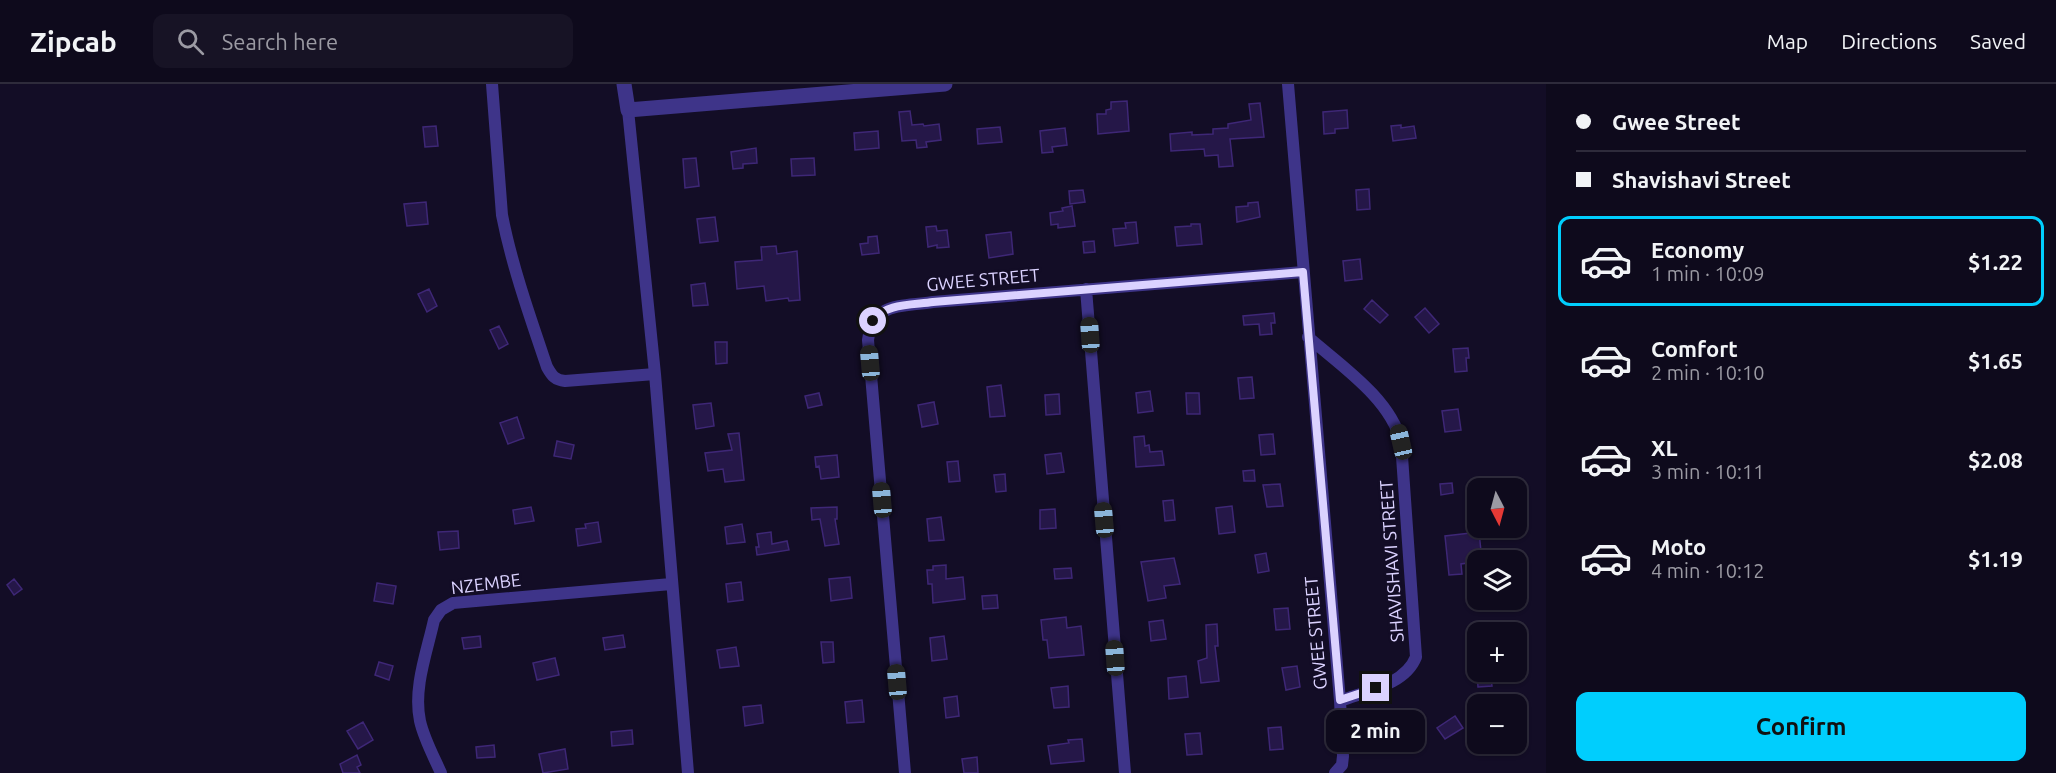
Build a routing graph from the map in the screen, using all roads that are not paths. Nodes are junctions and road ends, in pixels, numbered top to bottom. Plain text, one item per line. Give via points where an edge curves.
1 (492, 84) edge
2 (624, 84) edge
3 (945, 84) edge
4 (1287, 84) edge
5 (851, 88) edge
6 (628, 110) junction
7 (1303, 272) junction
8 (1086, 289) junction
9 (1308, 337) junction
10 (655, 374) junction
11 (671, 584) junction
12 (1340, 700) junction
13 (441, 773) edge
14 (688, 773) edge
15 (905, 773) edge
16 (1125, 773) edge
17 (1335, 773) edge

1 - 10 street via 502,214 528,311 552,376 565,381
2 - 6 street
3 - 5 street
4 - 7 street, GWEE STREET
5 - 6 street
6 - 10 street
7 - 8 street, GWEE STREET
7 - 9 street, GWEE STREET
8 - 15 street, GWEE STREET via 889,309 877,314 869,330
8 - 16 street
9 - 12 street, GWEE STREET
9 - 12 street, SHAVISHAVI STREET via 1380,400 1398,428 1401,442 1416,657 1406,673 1394,681
10 - 11 street
11 - 13 street, NZEMBE via 453,603 441,610 435,620 418,690 418,710
11 - 14 street
12 - 17 street, GWEE STREET via 1344,756

